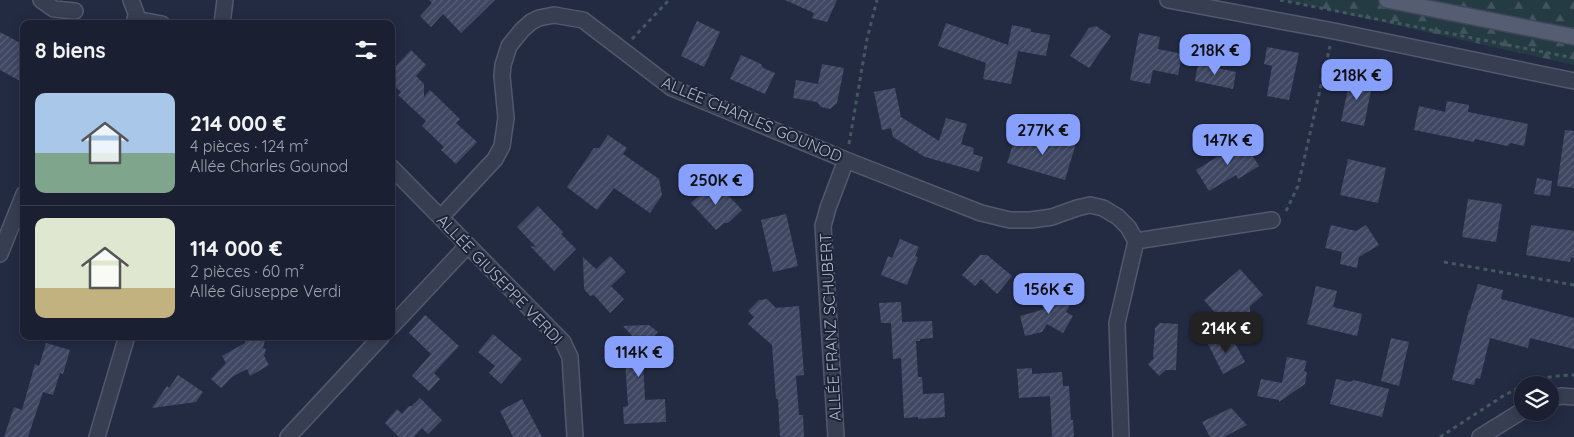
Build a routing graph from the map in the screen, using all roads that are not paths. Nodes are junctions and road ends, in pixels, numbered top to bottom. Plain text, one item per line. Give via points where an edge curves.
1 (41, 0) edge
2 (131, 0) edge
3 (225, 0) edge
4 (1168, 0) edge
5 (1387, 0) edge
6 (77, 12) edge
7 (135, 20) edge
8 (222, 20) edge
9 (1574, 37) edge
10 (1574, 81) edge
11 (846, 160) junction
12 (395, 171) edge
13 (20, 204) edge
14 (441, 217) junction
15 (1272, 220) road end
16 (1136, 241) junction
17 (468, 245) junction
18 (0, 254) edge
19 (395, 323) edge
20 (126, 340) edge
21 (378, 340) edge
22 (1559, 396) edge
23 (1574, 397) edge
24 (1514, 416) edge
25 (97, 437) edge
26 (288, 437) edge
27 (575, 437) edge
28 (836, 437) edge
29 (1122, 437) edge
30 (1480, 437) edge

1 - 6 street via 54,9
2 - 7 street
3 - 8 street
4 - 10 street
5 - 9 main road
11 - 14 street, ALLÉE CHARLES GOUNOD via 672,88 583,20 554,15 531,22 509,46 502,76 506,118 502,146 496,159
11 - 16 street, ALLÉE CHARLES GOUNOD via 982,213 1010,220 1052,217 1090,205 1103,208 1118,217
11 - 28 street, ALLÉE FRANZ SCHUBERT via 824,226
12 - 14 street, ALLÉE GIUSEPPE VERDI
13 - 18 street
14 - 17 street, ALLÉE GIUSEPPE VERDI
15 - 16 street
16 - 29 street via 1117,323
17 - 19 street
17 - 27 street, ALLÉE GIUSEPPE VERDI via 558,336 567,350 571,366
20 - 25 street
21 - 26 street
22 - 23 street
24 - 30 street

